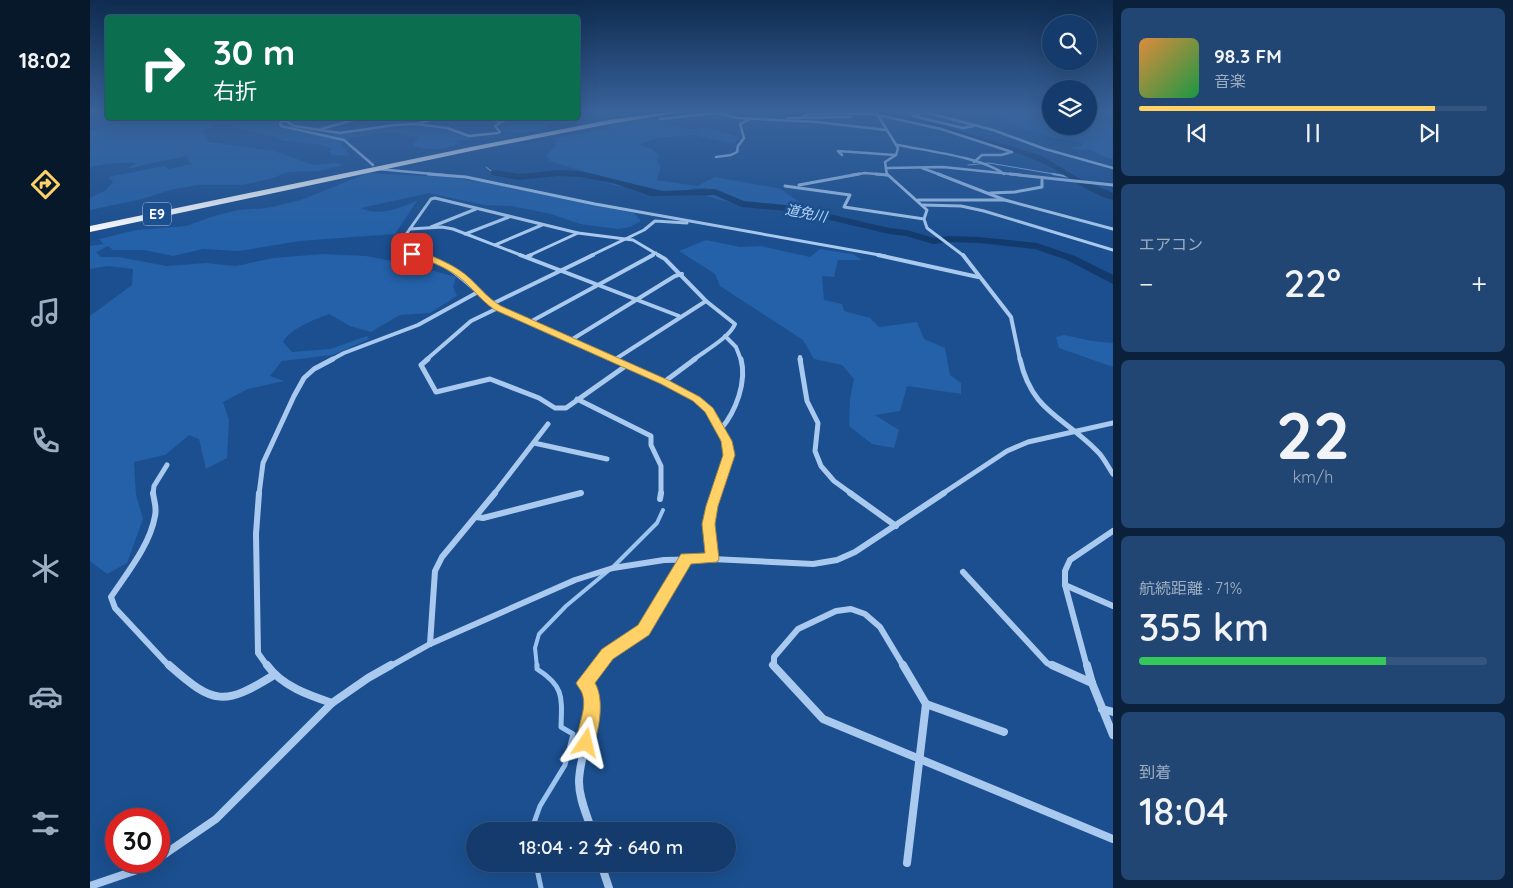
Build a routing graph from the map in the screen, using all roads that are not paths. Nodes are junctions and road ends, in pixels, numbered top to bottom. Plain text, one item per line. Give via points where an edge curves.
1 (359, 153) edge
2 (452, 153) edge
3 (735, 153) edge
4 (873, 153) edge
5 (936, 153) edge
6 (1007, 153) edge
7 (1061, 153) edge
8 (896, 155) joint
9 (716, 157) dead end
10 (974, 162) junction
11 (373, 166) dead end
12 (919, 167) junction
13 (887, 168) junction
14 (1113, 168) edge
15 (378, 169) dead end
16 (1004, 174) junction
17 (887, 175) junction
18 (1042, 179) junction
19 (1113, 185) edge
20 (785, 186) dead end
21 (795, 187) junction
22 (988, 193) junction
23 (918, 200) junction
24 (1004, 200) junction
25 (923, 204) junction
26 (478, 208) junction
27 (510, 216) junction
28 (924, 219) junction
29 (542, 225) junction
30 (431, 227) junction
31 (729, 227) junction
32 (90, 229) edge
33 (410, 229) junction
34 (1113, 229) edge
35 (578, 233) junction
36 (465, 234) junction
37 (624, 238) junction
38 (494, 246) junction
39 (1113, 250) edge
40 (656, 253) junction
41 (526, 257) junction
42 (560, 271) junction
43 (682, 274) junction
44 (978, 277) junction
45 (597, 285) junction
46 (478, 292) junction
47 (637, 300) junction
48 (706, 301) junction
49 (492, 304) junction
50 (498, 308) junction
51 (679, 316) junction
52 (530, 322) junction
53 (725, 336) junction
54 (571, 340) junction
55 (800, 357) dead end
56 (614, 360) junction
57 (626, 365) junction
58 (664, 382) junction
59 (578, 399) junction
60 (1113, 422) edge
61 (548, 424) dead end
62 (721, 429) junction
63 (1074, 431) junction
64 (534, 443) junction
65 (607, 459) dead end
66 (167, 465) dead end
67 (1113, 474) edge
68 (581, 493) dead end
69 (660, 499) dead end
70 (476, 517) junction
71 (896, 526) junction
72 (1113, 531) edge
73 (686, 558) junction
74 (712, 559) junction
75 (963, 572) dead end
76 (1065, 585) junction
77 (1113, 606) edge
78 (430, 644) junction
79 (274, 675) junction
80 (1092, 683) junction
81 (332, 703) junction
82 (926, 704) junction
83 (1102, 709) junction
84 (1113, 712) edge
85 (1004, 732) dead end
86 (1113, 735) edge
87 (918, 758) junction
88 (589, 822) edge
89 (1113, 839) edge
90 (170, 850) edge
91 (907, 863) dead end
92 (604, 872) edge
93 (128, 873) edge
94 (90, 886) edge
95 (609, 888) edge

1 - 11 street
2 - 32 highway, E9
3 - 9 street
4 - 8 street
5 - 10 street
6 - 10 street via 982,155
7 - 14 street
8 - 13 street via 885,162
10 - 16 street via 1002,170
12 - 13 street
12 - 16 street
12 - 22 street
13 - 17 street
15 - 31 street via 466,177
16 - 18 street
17 - 21 street via 865,173
17 - 23 street
18 - 19 street
18 - 22 street via 1042,187
20 - 21 street
21 - 28 street via 850,195 844,207
22 - 24 street
23 - 24 street
23 - 25 street
24 - 34 street
25 - 28 street via 927,210
25 - 39 street via 984,211
26 - 27 street
26 - 30 street
26 - 33 street via 430,199
27 - 29 street
27 - 36 street
28 - 44 street via 927,228 964,256
29 - 35 street
29 - 38 street
30 - 33 street
30 - 36 street
31 - 37 street via 661,220
31 - 44 street
33 - 46 street via 395,250 423,256 453,270
35 - 37 street
35 - 41 street
36 - 38 street
37 - 40 street
37 - 42 street
38 - 41 street
40 - 43 street
40 - 45 street
41 - 42 street
42 - 45 street
42 - 49 street
43 - 47 street
43 - 48 street
44 - 63 street via 1014,325 1026,382 1032,393
45 - 47 street
45 - 52 street
46 - 49 street
46 - 79 street via 418,325 328,360 304,378 294,396 263,463 258,488 258,652
47 - 51 street
47 - 54 street
48 - 51 street
48 - 53 street via 735,324
49 - 50 street
50 - 52 street
50 - 59 street via 471,321 421,365 436,392 490,380 539,398 555,408 566,408
51 - 56 street
52 - 54 street
53 - 58 street
53 - 62 street via 740,356 742,371 732,415
54 - 56 street
55 - 71 street via 807,401 818,423 815,451 821,466 834,481
56 - 57 street
57 - 58 street
57 - 59 street
58 - 62 street via 696,399 709,410
59 - 69 street via 650,436 650,443 661,464
60 - 63 street
61 - 64 street
62 - 74 street via 729,455 708,524
63 - 67 street via 1098,452
63 - 71 street via 1028,442 1007,451
64 - 65 street
64 - 70 street
66 - 79 street via 154,486 155,516 140,554 111,597 115,608 165,662 206,695 225,698 248,692
68 - 70 street via 483,518
70 - 78 street via 442,557 435,571
71 - 74 street via 837,560 813,564
72 - 76 street via 1070,560 1065,571
73 - 74 street
73 - 78 street via 613,568 575,580
73 - 88 street via 644,630 608,654 584,683 590,689 592,706 579,780
75 - 80 street via 1047,663
76 - 77 street
76 - 80 street
78 - 81 street via 368,678
79 - 81 street via 303,693
80 - 83 street
81 - 90 street via 216,819
82 - 85 street
82 - 87 street
82 - 87 street via 880,627 865,614 851,609 836,611 798,629 774,657 773,664 823,719
83 - 84 street
83 - 86 street
87 - 89 street
87 - 91 street
92 - 95 street
93 - 94 street

